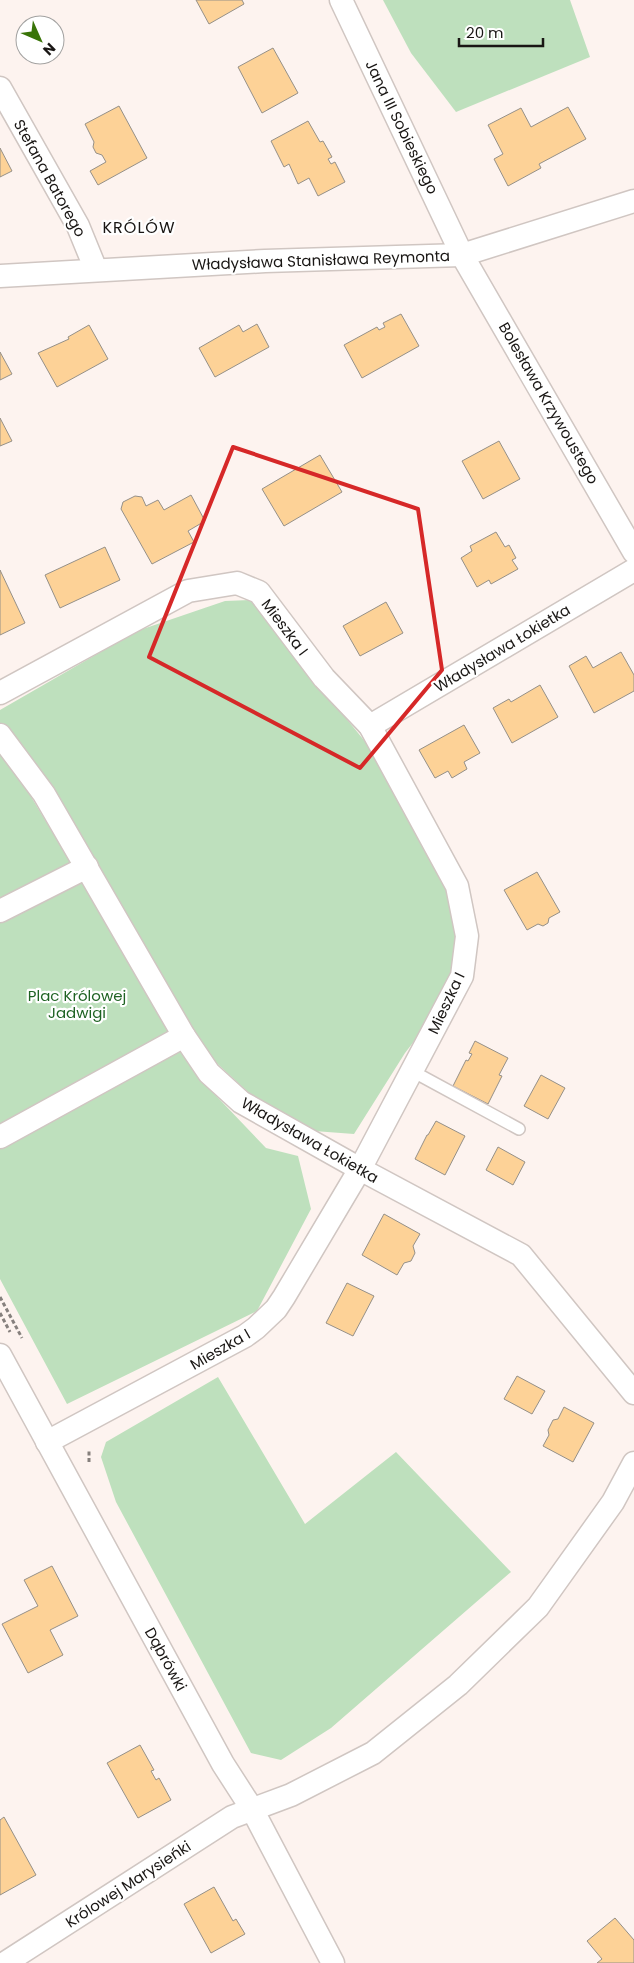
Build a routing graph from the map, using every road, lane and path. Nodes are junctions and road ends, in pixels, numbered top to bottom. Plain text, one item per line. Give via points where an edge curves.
1 (342, 0) edge
2 (0, 88) edge
3 (634, 201) edge
4 (462, 254) junction
5 (96, 270) junction
6 (0, 276) edge
7 (634, 552) edge
8 (634, 570) edge
9 (0, 693) edge
10 (370, 726) junction
11 (0, 735) edge
12 (87, 867) junction
13 (0, 911) edge
14 (184, 1036) junction
15 (412, 1071) junction
16 (519, 1130) dead end
17 (0, 1136) edge
18 (360, 1169) junction
19 (0, 1297) edge
20 (22, 1339) dead end
21 (0, 1355) edge
22 (634, 1393) edge
23 (47, 1442) junction
24 (94, 1443) dead end
25 (634, 1463) edge
26 (92, 1468) dead end
27 (252, 1809) junction
28 (5, 1963) edge
29 (333, 1963) edge

1 - 4 street, Jana III Sobieskiego
2 - 5 street, Stefana Batorego via 78,226
3 - 4 street, Władysława Stanisława Reymonta
4 - 5 street, Władysława Stanisława Reymonta
4 - 7 street, Bolesława Krzywoustego
5 - 6 street, Władysława Stanisława Reymonta
8 - 10 street, Władysława Łokietka
9 - 10 street, Mieszka I via 188,591 237,582 259,592 324,678
10 - 15 street, Mieszka I via 457,886 467,936 462,976
11 - 12 street, Władysława Łokietka via 44,794
12 - 13 street
12 - 14 street, Władysława Łokietka
14 - 17 street
14 - 18 street, Władysława Łokietka via 209,1073 241,1102
15 - 16 lane
15 - 18 street, Mieszka I
18 - 22 street, Władysława Łokietka via 522,1255
18 - 23 street, Mieszka I via 284,1297 256,1328
19 - 20 path
21 - 23 street, Dąbrówki
23 - 27 street, Dąbrówki via 219,1756
24 - 26 path via 89,1449 88,1460
25 - 27 street via 613,1502 538,1607 458,1685 372,1753 291,1794
27 - 28 street, Królowej Marysieńki via 232,1817
27 - 29 street, Dąbrówki

